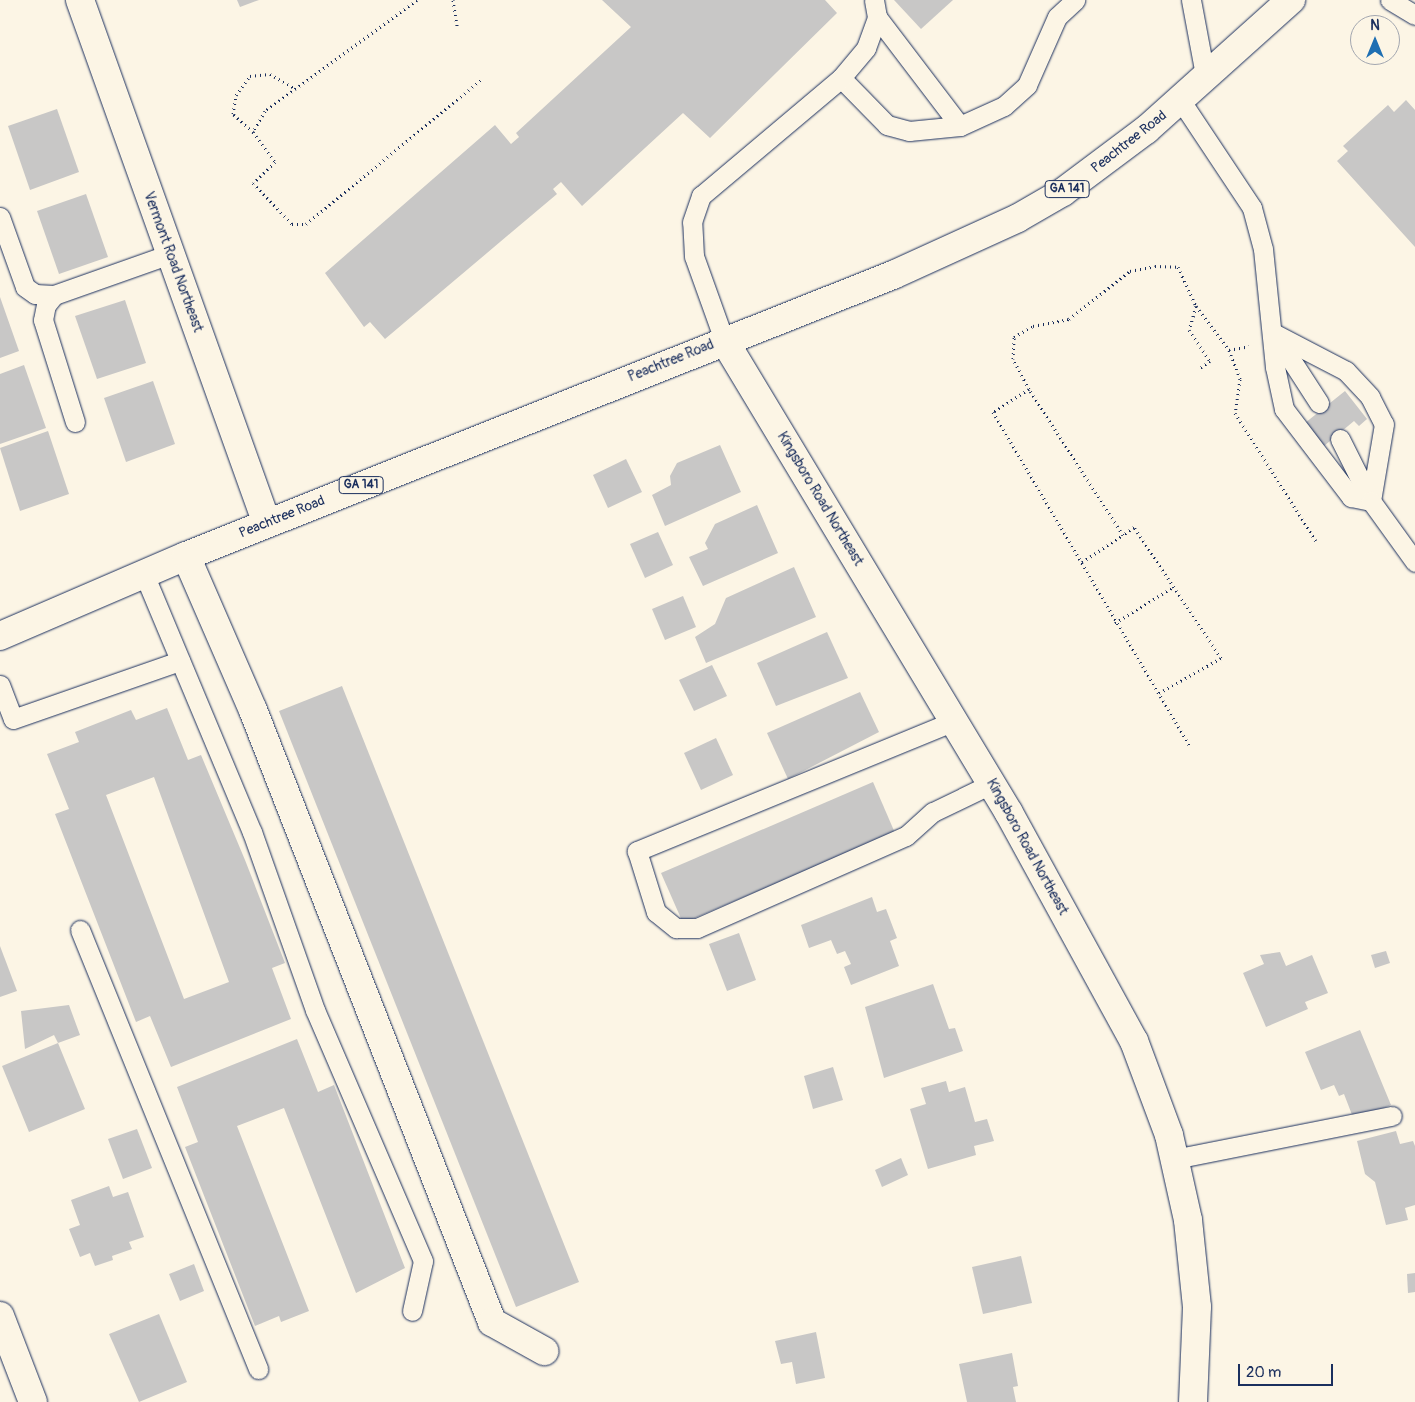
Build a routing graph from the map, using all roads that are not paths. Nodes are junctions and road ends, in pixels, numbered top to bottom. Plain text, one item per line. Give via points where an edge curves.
1 (80, 0) edge
2 (1075, 0) edge
3 (1191, 0) edge
4 (1291, 0) edge
5 (1390, 0) edge
6 (876, 8) edge
7 (1415, 15) edge
8 (1205, 75) junction
9 (840, 78) junction
10 (1181, 101) junction
11 (960, 126) junction
12 (0, 217) edge
13 (170, 254) junction
14 (54, 295) junction
15 (1275, 334) junction
16 (724, 340) junction
17 (1318, 404) dead end
18 (75, 422) dead end
19 (1340, 439) dead end
20 (1371, 501) junction
21 (267, 524) junction
22 (186, 556) junction
23 (1415, 562) edge
24 (144, 574) junction
25 (0, 636) edge
26 (180, 661) junction
27 (0, 685) edge
28 (954, 721) junction
29 (991, 784) junction
30 (80, 930) dead end
31 (1392, 1116) dead end
32 (1174, 1159) junction
33 (412, 1311) dead end
34 (0, 1316) edge
35 (544, 1351) dead end
36 (258, 1369) dead end
37 (33, 1402) edge
38 (1194, 1402) edge

1 - 13 main road, Vermont Road Northeast
2 - 11 lane via 1057,17 1027,85 1004,106
3 - 8 lane
4 - 8 main road, Peachtree Road / GA 141
5 - 7 lane
6 - 9 lane via 866,48
6 - 11 lane
8 - 10 main road, Peachtree Road / GA 141
9 - 11 lane via 887,125 909,131
9 - 16 lane via 701,196 692,222 694,256
10 - 15 lane via 1252,208
10 - 16 main road, Peachtree Road / GA 141 via 1063,192 1018,218 893,274
12 - 14 lane via 25,287 35,294
13 - 14 lane
13 - 21 main road, Vermont Road Northeast
14 - 18 lane via 43,320
15 - 17 lane
15 - 20 lane via 1275,367 1284,409 1351,497
15 - 20 lane via 1346,371 1370,397 1384,424
16 - 21 main road, Peachtree Road / GA 141
16 - 28 main road, Kingsboro Road Northeast
19 - 20 lane
20 - 23 lane
21 - 22 main road, Peachtree Road / GA 141
22 - 24 main road, Peachtree Road / GA 141
22 - 35 main road via 253,710 492,1322
24 - 25 main road, Peachtree Road / GA 141
24 - 26 lane
26 - 27 lane via 13,719
26 - 33 lane via 252,832 315,1010 423,1260
28 - 29 main road, Kingsboro Road Northeast
28 - 29 lane via 637,851 656,912 676,928 697,928 906,836 933,812
29 - 32 main road, Kingsboro Road Northeast via 1134,1042
30 - 36 lane
31 - 32 lane
32 - 38 main road, Kingsboro Road Northeast via 1188,1220 1196,1307
34 - 37 main road

